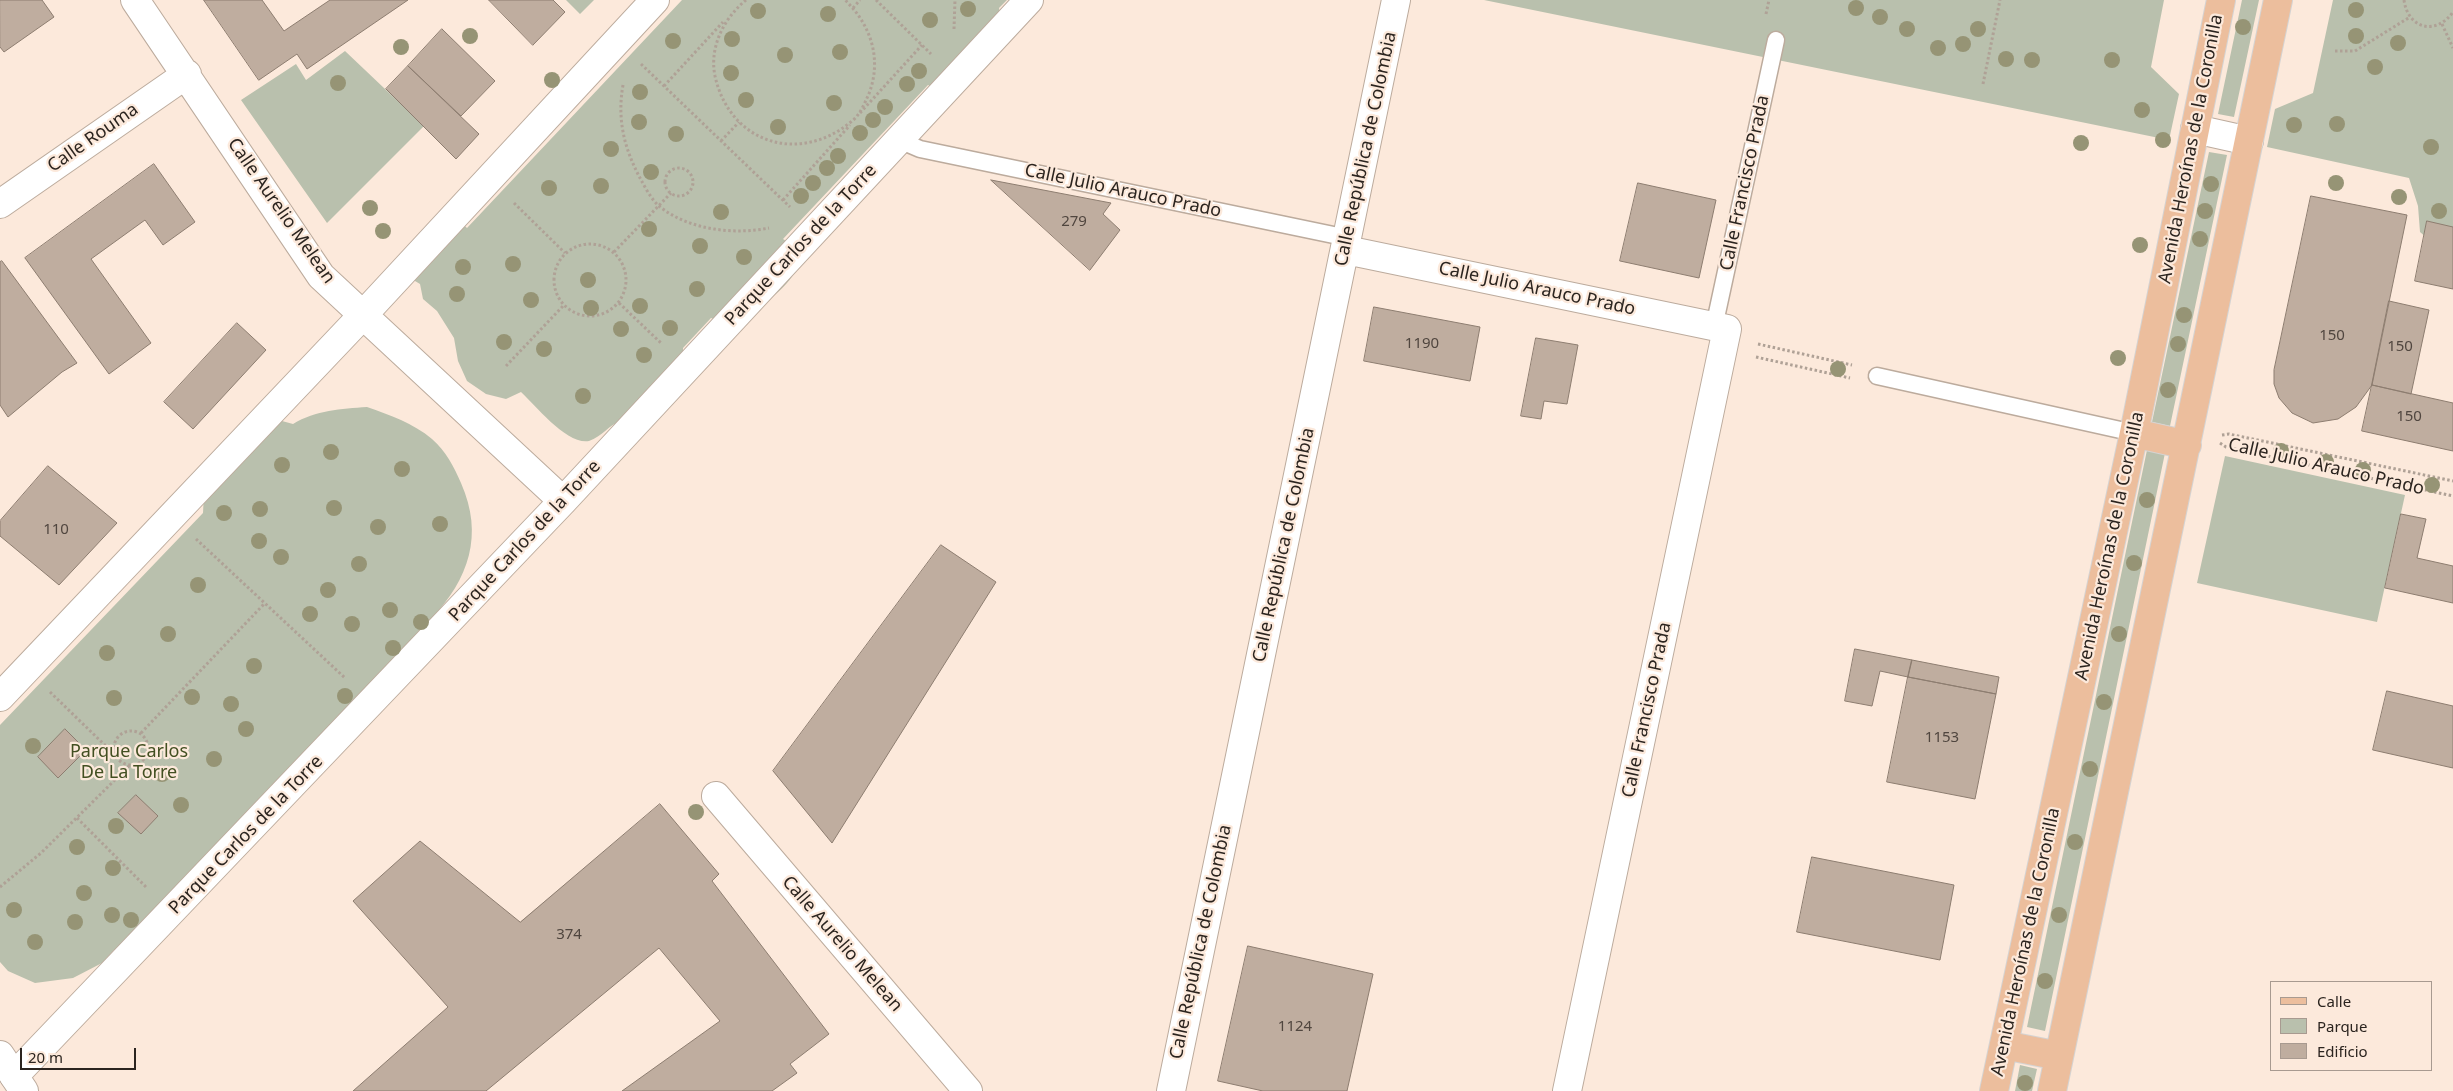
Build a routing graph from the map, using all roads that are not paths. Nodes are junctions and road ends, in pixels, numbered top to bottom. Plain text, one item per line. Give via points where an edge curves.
1 (135, 0) edge
2 (655, 0) edge
3 (1029, 0) edge
4 (1396, 0) edge
5 (2221, 0) edge
6 (2278, 0) edge
7 (1776, 40) dead end
8 (187, 74) junction
9 (2195, 129) junction
10 (900, 140) junction
11 (2249, 141) junction
12 (0, 204) edge
13 (1347, 244) junction
14 (362, 316) junction
15 (1723, 336) junction
16 (1877, 376) road end
17 (2134, 433) junction
18 (2187, 445) junction
19 (563, 501) junction
20 (0, 697) edge
21 (716, 796) dead end
22 (2004, 1046) junction
23 (2059, 1056) junction
24 (13, 1074) edge
25 (968, 1091) edge
26 (1171, 1091) edge
27 (1567, 1091) edge
28 (1994, 1091) edge
29 (2052, 1091) edge

1 - 8 street, Calle Aurelio Melean
2 - 14 street
3 - 10 street, Parque Carlos de la Torre
4 - 13 street, Calle República de Colombia
5 - 9 main road, Avenida Heroínas de la Coronilla
6 - 11 main road
7 - 15 lane, Calle Francisco Prada
8 - 12 street, Calle Rouma
8 - 14 street, Calle Aurelio Melean via 321,276
9 - 11 street
9 - 17 main road, Avenida Heroínas de la Coronilla
10 - 13 lane, Calle Julio Arauco Prado via 920,149
10 - 19 street, Parque Carlos de la Torre
11 - 18 main road
13 - 15 street, Calle Julio Arauco Prado
13 - 26 street, Calle República de Colombia
14 - 19 street, Calle Aurelio Melean
14 - 20 street
15 - 27 street, Calle Francisco Prada
16 - 17 lane
17 - 18 main road
17 - 22 main road, Avenida Heroínas de la Coronilla
18 - 23 main road
19 - 24 street, Parque Carlos de la Torre
21 - 25 street, Calle Aurelio Melean
22 - 23 main road
22 - 28 main road, Avenida Heroínas de la Coronilla
23 - 29 main road

